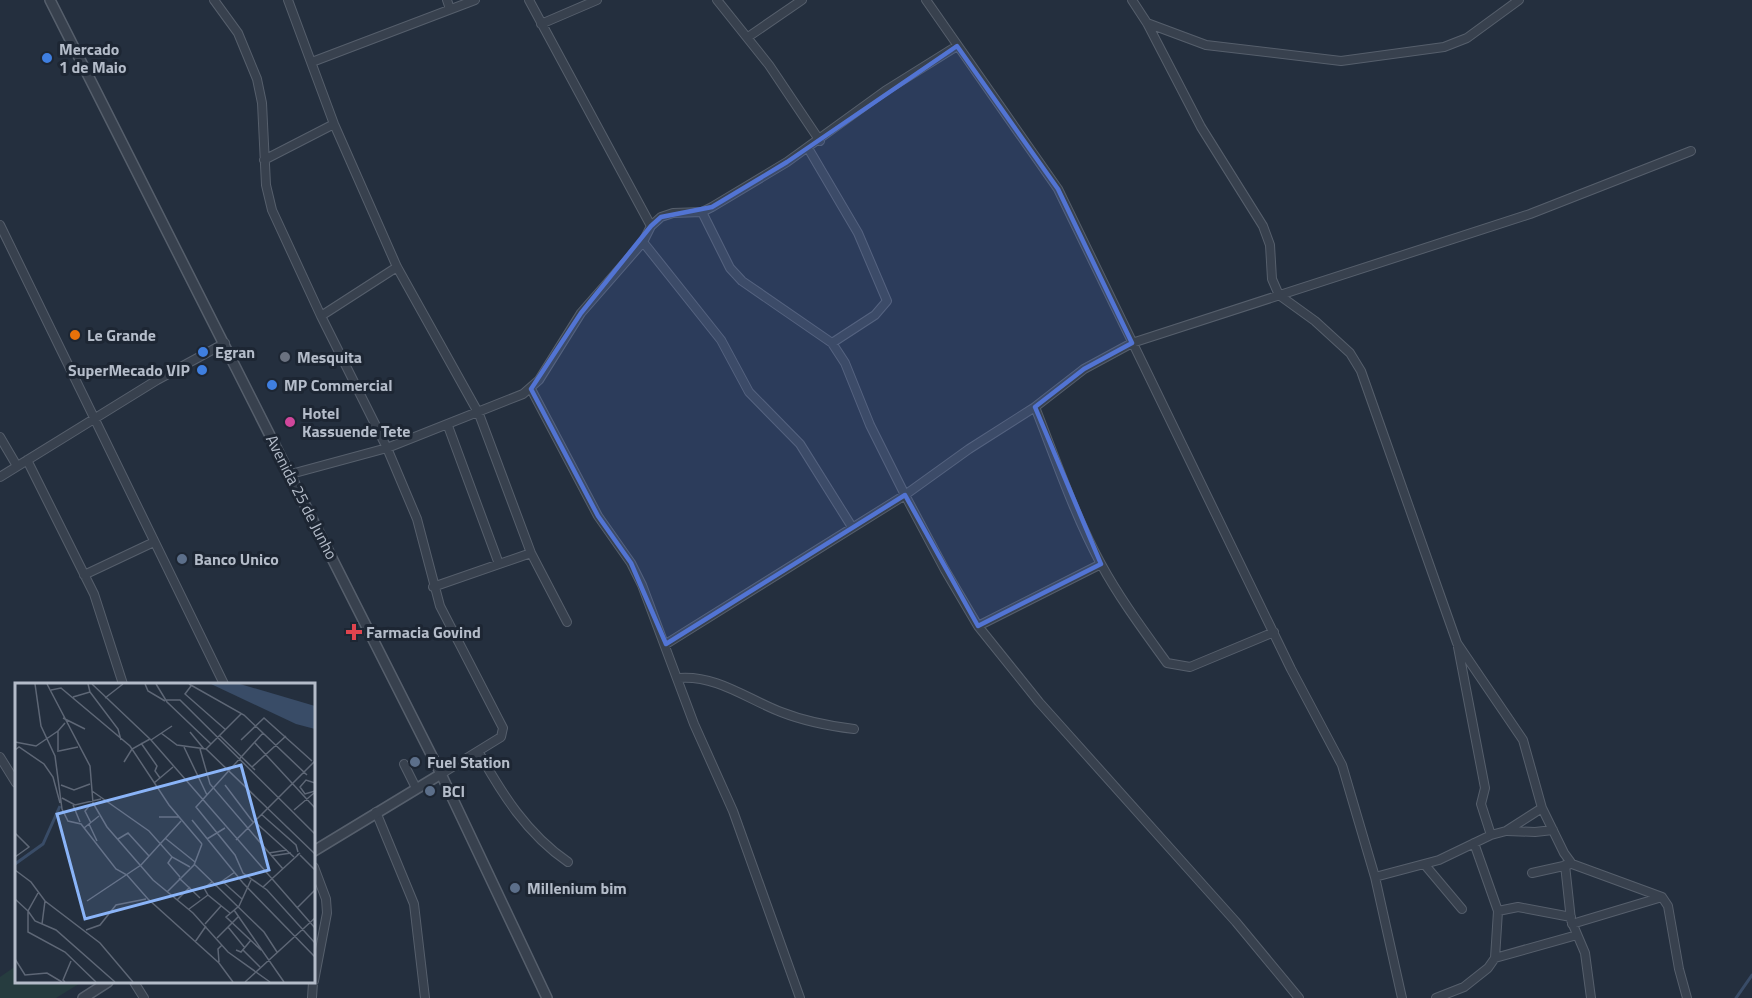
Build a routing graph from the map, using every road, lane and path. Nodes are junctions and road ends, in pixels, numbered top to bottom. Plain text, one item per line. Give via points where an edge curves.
1 (50, 0) edge
2 (214, 0) edge
3 (288, 0) edge
4 (447, 0) edge
5 (475, 0) edge
6 (529, 0) edge
7 (597, 0) edge
8 (717, 0) edge
9 (802, 0) edge
10 (926, 0) edge
11 (1132, 0) edge
12 (1519, 0) edge
13 (450, 9) junction
14 (1147, 23) junction
15 (541, 24) junction
16 (748, 37) junction
17 (957, 46) junction
18 (312, 62) junction
19 (334, 124) junction
20 (820, 141) junction
21 (808, 148) junction
22 (1691, 152) dead end
23 (264, 160) junction
24 (702, 212) junction
25 (0, 225) edge
26 (651, 226) junction
27 (643, 242) junction
28 (397, 267) junction
29 (1279, 295) junction
30 (321, 316) junction
31 (225, 343) junction
32 (832, 343) junction
33 (1132, 343) junction
34 (531, 389) junction
35 (1035, 407) junction
36 (479, 414) junction
37 (93, 420) junction
38 (448, 426) junction
39 (0, 436) edge
40 (387, 448) junction
41 (27, 460) junction
42 (17, 466) junction
43 (291, 474) junction
44 (0, 477) edge
45 (905, 495) junction
46 (852, 527) junction
47 (154, 542) junction
48 (531, 553) junction
49 (499, 564) junction
50 (1101, 564) junction
51 (84, 575) junction
52 (434, 587) junction
53 (567, 622) dead end
54 (978, 626) junction
55 (1274, 632) junction
56 (1457, 643) junction
57 (666, 644) junction
58 (680, 678) junction
59 (123, 683) edge
60 (224, 683) edge
61 (854, 729) dead end
62 (478, 751) junction
63 (0, 757) edge
64 (404, 764) dead end
65 (441, 774) junction
66 (15, 781) edge
67 (416, 788) junction
68 (1542, 808) junction
69 (376, 812) junction
70 (1553, 830) junction
71 (1506, 831) junction
72 (1491, 835) junction
73 (1474, 843) junction
74 (315, 850) edge
75 (568, 862) dead end
76 (1569, 865) junction
77 (1425, 866) junction
78 (315, 870) edge
79 (1532, 873) dead end
80 (1375, 877) junction
81 (1662, 897) junction
82 (1462, 909) dead end
83 (1498, 911) junction
84 (1572, 920) junction
85 (1577, 935) junction
86 (1495, 958) junction
87 (315, 976) edge
88 (105, 983) edge
89 (135, 983) edge
90 (314, 983) edge
91 (83, 998) edge
92 (144, 998) edge
93 (312, 998) edge
94 (425, 998) edge
95 (547, 998) edge
96 (800, 998) edge
97 (1299, 998) edge
98 (1402, 998) edge
99 (1436, 998) edge
100 (1591, 998) edge
101 (1688, 998) edge

1 - 31 street, Avenida 25 de Junho
2 - 23 street via 238,33 257,79
3 - 18 street
4 - 13 street
5 - 13 street
6 - 15 street
7 - 15 street
8 - 16 street
9 - 16 street
10 - 17 street
11 - 14 street
12 - 14 street via 1467,38 1444,47 1341,61 1206,45
13 - 18 street
14 - 29 street via 1201,127 1263,226 1270,245 1272,279
15 - 26 street
16 - 20 street
17 - 20 street via 885,91
17 - 33 street via 1058,189
18 - 19 street
19 - 23 street
19 - 28 street
20 - 21 street
21 - 24 street
21 - 32 street via 858,233 887,301 876,315
22 - 29 street via 1530,214
23 - 30 street via 272,210
24 - 26 street via 673,213
24 - 32 street via 730,268 742,281
25 - 37 street
26 - 27 street
27 - 34 street via 595,294
27 - 46 street via 721,340 749,392 800,444
28 - 30 street
28 - 36 street
29 - 33 street
29 - 56 street via 1350,353 1361,371
30 - 40 street
31 - 37 street
31 - 43 street, Avenida 25 de Junho
32 - 45 street via 845,363
33 - 35 street via 1084,369
33 - 55 street
34 - 36 street
34 - 57 street via 598,516 631,563
35 - 45 street
35 - 50 street via 1063,482
36 - 38 street
36 - 48 street
37 - 41 street
37 - 47 street
38 - 40 street
38 - 49 street
39 - 42 street
40 - 43 street
40 - 52 street via 417,519
41 - 42 street
41 - 51 street
42 - 44 street
43 - 65 street, Avenida 25 de Junho
45 - 46 street
45 - 54 street
46 - 57 street
47 - 51 street
47 - 60 street
48 - 49 street
48 - 53 street
49 - 52 street
50 - 54 street
50 - 55 street via 1167,663 1190,667
51 - 59 street via 94,594
52 - 62 street via 448,624 503,728 501,737
54 - 97 street via 1039,702
55 - 80 street via 1342,765
56 - 68 street via 1523,740
56 - 72 street via 1485,788 1481,804
57 - 58 street
58 - 61 street via 696,677 727,686 781,712
58 - 96 street
62 - 65 street
62 - 75 street via 519,816 540,841
63 - 66 street
64 - 67 street
65 - 67 street
65 - 95 street, Avenida 25 de Junho
67 - 69 street
68 - 70 street
68 - 71 street
69 - 74 street
69 - 94 street via 414,904
70 - 71 street
70 - 76 street
71 - 72 street
72 - 73 street
73 - 77 street
73 - 83 street
76 - 79 street
76 - 81 street
76 - 84 street
77 - 80 street
77 - 82 street
78 - 87 street via 327,913
80 - 98 street
81 - 84 street
81 - 101 street via 1668,906
83 - 84 street via 1518,907
83 - 86 street
84 - 85 street
85 - 86 street
85 - 100 street via 1585,953
86 - 99 street via 1464,987
88 - 91 street
89 - 92 street
90 - 93 street

